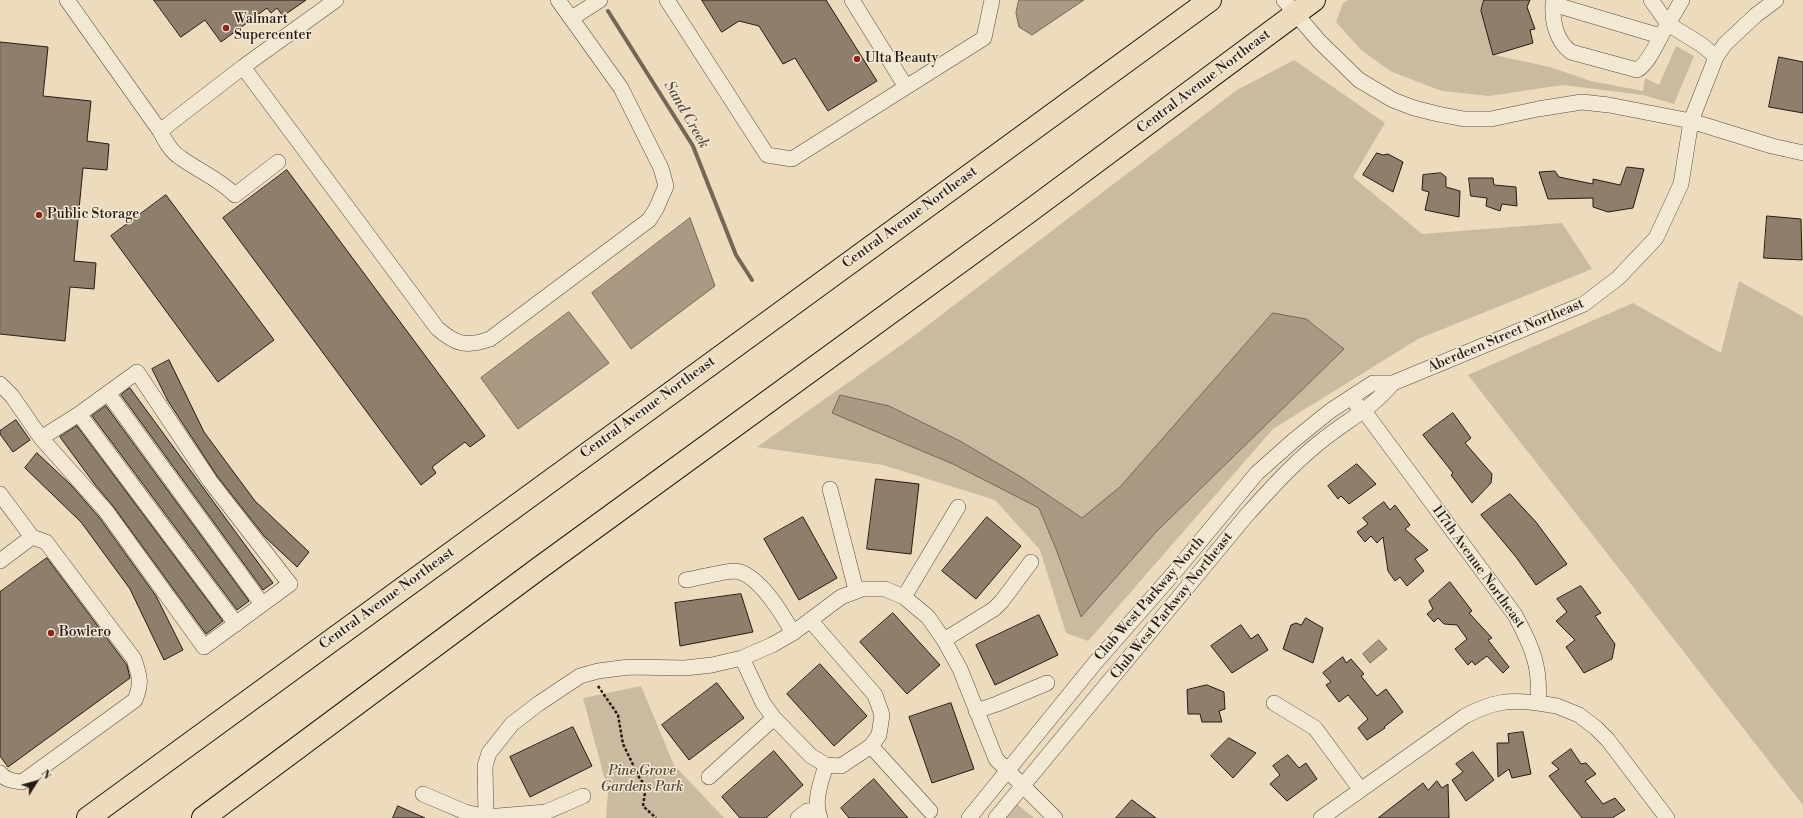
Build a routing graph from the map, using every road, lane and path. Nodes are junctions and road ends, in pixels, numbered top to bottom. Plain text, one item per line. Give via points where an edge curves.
1 (67, 0) edge
2 (336, 0) edge
3 (558, 0) edge
4 (600, 0) edge
5 (667, 0) edge
6 (852, 0) edge
7 (992, 0) edge
8 (1210, 0) edge
9 (1314, 0) edge
10 (1651, 0) edge
11 (1682, 0) edge
12 (1776, 0) edge
13 (1556, 2) edge
14 (1289, 7) edge
15 (572, 18) junction
16 (1664, 30) junction
17 (1716, 56) junction
18 (243, 67) junction
19 (906, 87) junction
20 (1691, 121) junction
21 (160, 131) junction
22 (1803, 153) edge
23 (278, 162) dead end
24 (1393, 383) junction
25 (0, 384) edge
26 (108, 393) junction
27 (1350, 398) junction
28 (1364, 411) junction
29 (79, 414) junction
30 (41, 438) junction
31 (830, 489) dead end
32 (0, 494) edge
33 (958, 506) dead end
34 (32, 537) junction
35 (0, 561) edge
36 (1032, 562) dead end
37 (686, 580) dead end
38 (856, 590) junction
39 (904, 597) junction
40 (262, 604) junction
41 (810, 620) junction
42 (236, 624) junction
43 (793, 633) junction
44 (944, 640) junction
45 (742, 658) junction
46 (591, 673) junction
47 (1047, 683) dead end
48 (1538, 702) junction
49 (1274, 703) dead end
50 (976, 711) junction
51 (774, 718) junction
52 (871, 746) junction
53 (826, 765) junction
54 (1006, 771) junction
55 (0, 773) edge
56 (709, 777) dead end
57 (1022, 787) junction
58 (1360, 789) junction
59 (422, 794) dead end
60 (583, 796) dead end
61 (930, 811) dead end
62 (818, 814) edge
63 (88, 818) edge
64 (203, 818) edge
65 (486, 818) edge
66 (656, 818) edge
67 (798, 818) edge
68 (970, 818) edge
69 (996, 818) edge
70 (1055, 818) edge
71 (1320, 818) edge
72 (1667, 818) edge

1 - 21 street
2 - 18 street
3 - 15 street
4 - 15 street
5 - 19 street via 767,155 792,159
6 - 19 street
7 - 19 street via 984,38
8 - 63 highway, Central Avenue Northeast
9 - 14 highway, Central Avenue Northeast
10 - 16 street
11 - 16 street
12 - 17 street, Aberdeen Street Northeast via 1756,15
13 - 16 street
13 - 16 street via 1552,18 1563,47 1571,52 1637,70 1644,66
14 - 20 street via 1359,80 1393,100 1438,114 1464,119 1490,119 1582,102
14 - 64 highway, Central Avenue Northeast via 1027,213 538,569
15 - 18 street via 621,88 661,168 666,186 649,220 490,339 474,344 448,338 437,328
16 - 17 street via 1702,45
17 - 20 street, Aberdeen Street Northeast
18 - 21 street
20 - 22 street
20 - 24 street, Aberdeen Street Northeast via 1678,191 1656,238 1618,278 1584,304
21 - 23 street via 167,144 180,158 227,186 236,195
24 - 27 street, Aberdeen Street Northeast via 1373,383
24 - 28 street, Aberdeen Street Northeast via 1382,397
25 - 30 street via 12,396
26 - 29 street
26 - 40 street
26 - 40 street via 137,372 210,481 290,584
27 - 28 street, 117th Avenue Northeast
27 - 54 street, Club West Parkway North via 1293,440 1257,473
28 - 48 street, 117th Avenue Northeast via 1515,615 1528,639 1536,664 1540,683
28 - 57 street, Club West Parkway Northeast via 1329,435 1284,474 1246,516
29 - 30 street
29 - 42 street
30 - 42 street via 106,511 204,647
31 - 38 street
32 - 34 street
33 - 39 street
34 - 35 street
34 - 55 street via 46,542 134,659 141,686 135,700 22,782 3,777
36 - 44 street via 1002,602
37 - 43 street via 736,571 756,580 783,615
38 - 39 street via 885,589
38 - 41 street via 841,597
39 - 44 street via 928,617
40 - 42 street
41 - 43 street
41 - 52 street via 875,695 882,715 879,735
43 - 45 street
44 - 50 street via 960,669
45 - 46 street via 686,668 629,667
45 - 51 street via 763,704
46 - 65 street via 580,676 512,724 489,753 485,766
46 - 66 path via 618,715 623,744 646,786 643,806
47 - 50 street
48 - 58 street via 1501,701 1483,706
48 - 72 street via 1557,706 1578,715 1596,728
49 - 58 street via 1315,728
50 - 54 street via 996,759
51 - 53 street via 811,756
51 - 56 street
52 - 53 street via 841,766
52 - 61 street
53 - 62 street via 818,790
54 - 57 street
54 - 68 street, Club West Parkway North
57 - 69 street, Club West Parkway Northeast
57 - 70 street
58 - 71 street
59 - 65 street
60 - 65 street via 546,812
62 - 67 street via 807,811

